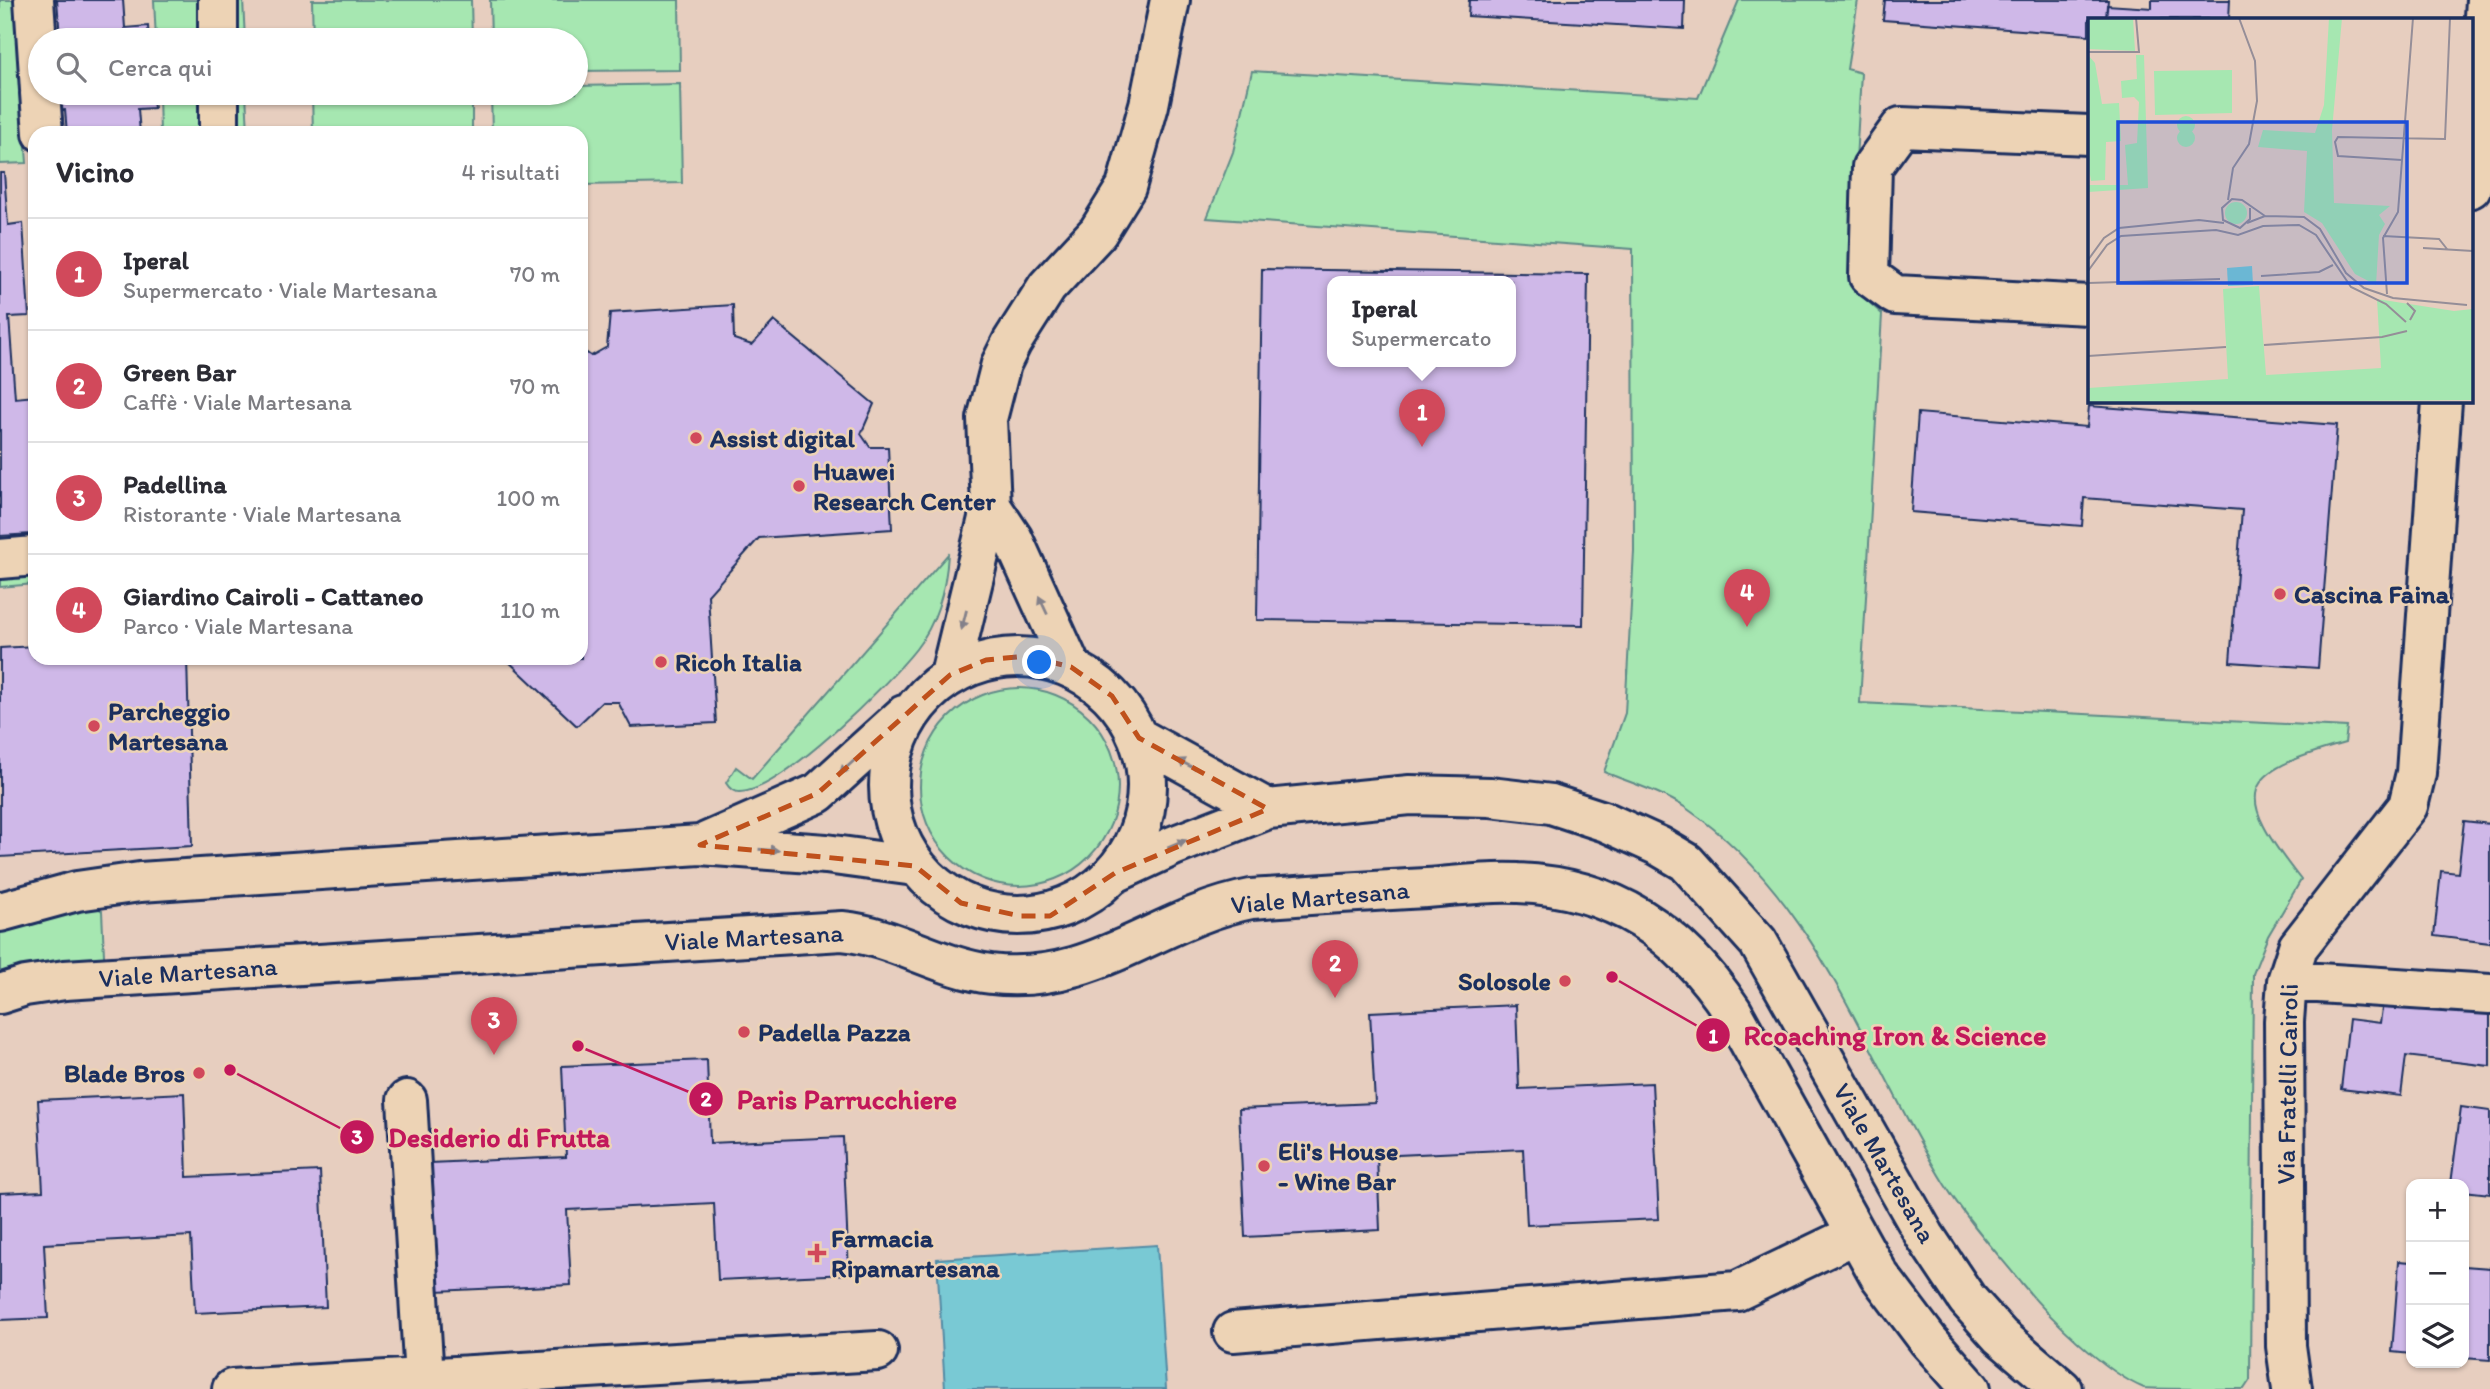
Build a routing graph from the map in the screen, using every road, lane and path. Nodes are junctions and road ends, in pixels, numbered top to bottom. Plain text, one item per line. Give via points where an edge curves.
1 (34, 0) edge
2 (218, 0) edge
3 (1170, 0) edge
4 (2486, 0) edge
5 (36, 28) edge
6 (218, 28) edge
7 (41, 105) edge
8 (219, 105) edge
9 (42, 126) edge
10 (219, 126) edge
11 (2088, 135) edge
12 (2479, 150) edge
13 (2472, 182) edge
14 (2088, 305) edge
15 (2442, 402) edge
16 (991, 506) junction
17 (28, 557) edge
18 (0, 559) edge
19 (1071, 667) junction
20 (950, 675) junction
21 (916, 704) junction
22 (1139, 738) junction
23 (1268, 809) junction
24 (700, 845) junction
25 (915, 866) junction
26 (1115, 873) junction
27 (0, 887) edge
28 (77, 891) junction
29 (0, 912) edge
30 (2287, 982) junction
31 (0, 994) edge
32 (2490, 994) edge
33 (407, 1100) dead end
34 (1854, 1235) junction
35 (1233, 1332) dead end
36 (2286, 1346) junction
37 (877, 1351) dead end
38 (424, 1377) junction
39 (232, 1389) edge
40 (1971, 1389) edge
41 (2062, 1389) edge
42 (2277, 1389) edge
43 (2292, 1389) edge

1 - 5 street
2 - 6 street
3 - 16 street via 1149,105 1126,187 1098,232 1047,287 1001,364 987,419
4 - 12 street
7 - 9 street
8 - 10 street
11 - 14 street via 1901,127 1872,167 1868,276 1895,295
12 - 13 street
15 - 30 street, Via Fratelli Cairoli via 2411,795 2408,806 2303,938
19 -> 16 street via 1013,539
16 -> 20 street
17 - 18 street
19 - 20 street, Viale Martesana via 1026,656 986,660
19 - 22 street, Viale Martesana via 1112,696
20 - 21 street, Viale Martesana
21 -> 24 street, Viale Martesana via 818,793
21 - 25 street, Viale Martesana via 894,744 888,769 889,806 902,847
23 -> 22 street, Viale Martesana
22 - 26 street, Viale Martesana via 1148,773 1148,800 1139,834
26 -> 23 street, Viale Martesana
23 - 41 street, Viale Martesana via 1410,795 1516,799 1551,804 1631,831 1686,862 1758,942 1925,1236 1967,1299 2000,1336
24 -> 25 street, Viale Martesana
24 - 28 street, Viale Martesana
25 - 26 street, Viale Martesana via 961,903 1020,916 1050,916 1078,902
27 - 28 street
28 - 29 street, Viale Martesana
30 - 32 street
30 - 36 street, Via Fratelli Cairoli
31 - 34 street, Viale Martesana via 65,980 842,930 881,938 958,968 1038,974 1086,965 1216,905 1251,899 1514,883 1563,887 1606,900 1650,923 1709,975
33 - 38 street
34 - 35 street via 1737,1291
34 - 40 street, Viale Martesana via 1913,1321
36 - 42 street, Via Fratelli Cairoli
36 - 43 street, Via Fratelli Cairoli
37 - 38 street
38 - 39 street

